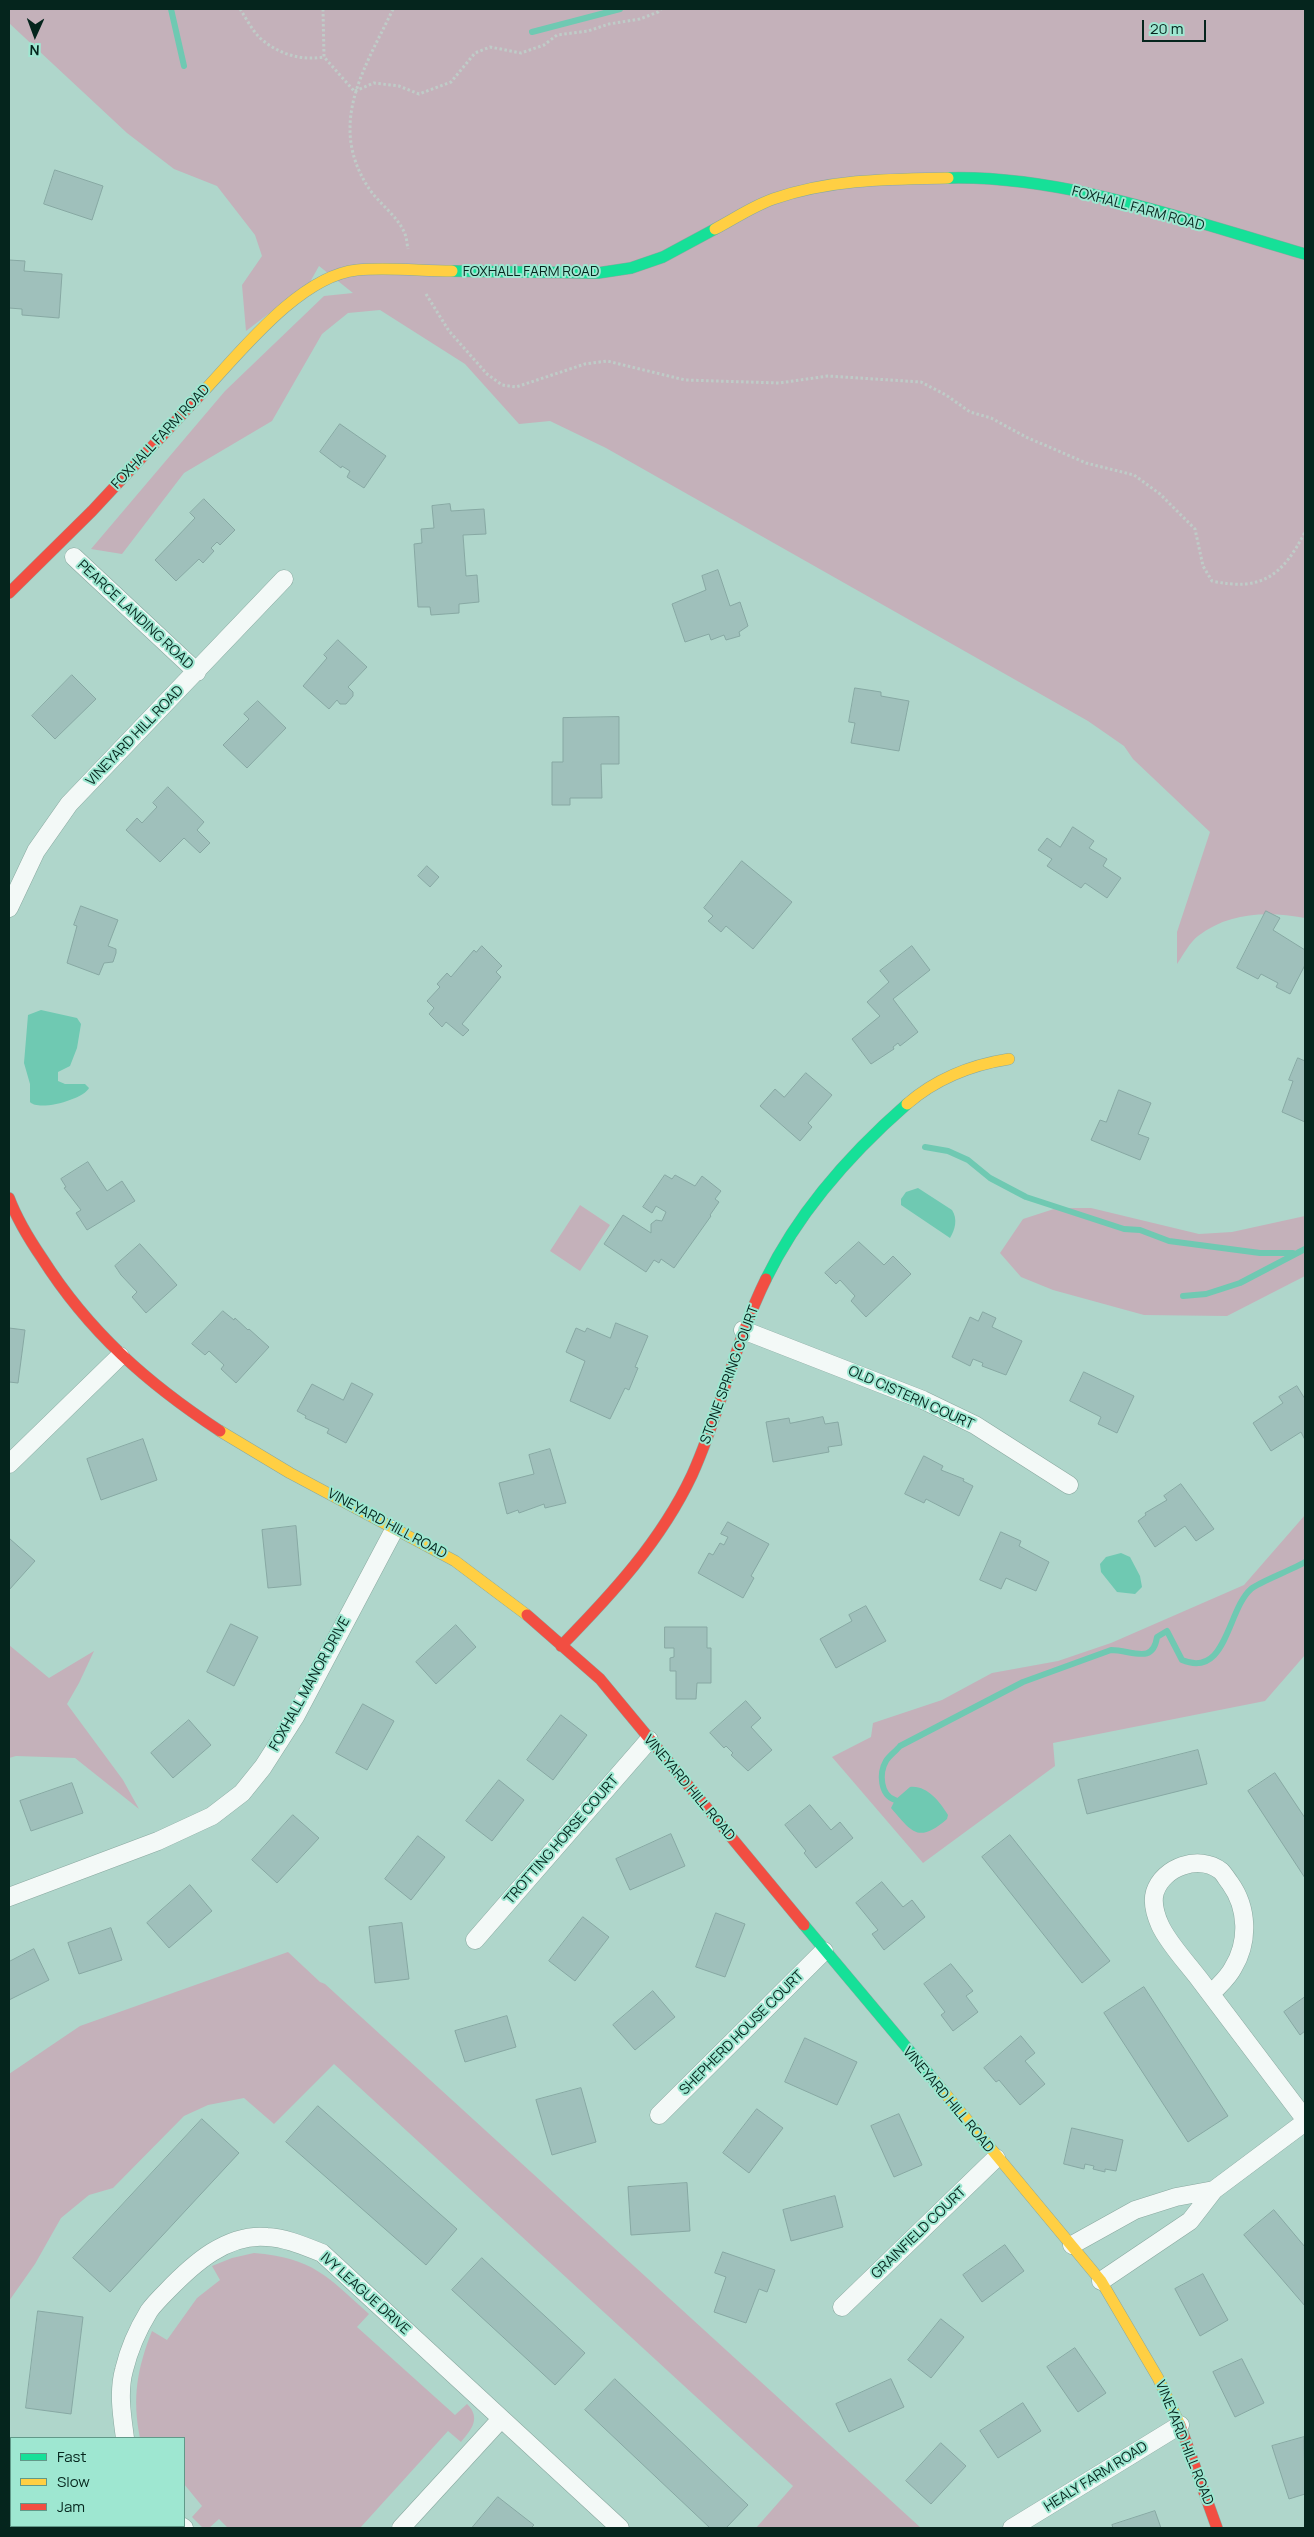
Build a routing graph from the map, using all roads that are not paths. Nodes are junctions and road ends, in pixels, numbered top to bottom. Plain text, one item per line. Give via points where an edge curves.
1 (1305, 254) edge
2 (74, 557) dead end
3 (284, 579) dead end
4 (9, 593) edge
5 (197, 672) junction
6 (9, 908) edge
7 (1009, 1059) dead end
8 (9, 1198) edge
9 (743, 1330) junction
10 (120, 1356) junction
11 (9, 1464) edge
12 (1069, 1484) dead end
13 (394, 1530) junction
14 (561, 1646) junction
15 (649, 1740) junction
16 (9, 1897) edge
17 (475, 1940) dead end
18 (824, 1951) junction
19 (1211, 1994) junction
20 (659, 2115) dead end
21 (1305, 2121) edge
22 (996, 2158) junction
23 (1214, 2190) junction
24 (1072, 2245) junction
25 (1101, 2282) junction
26 (842, 2307) dead end
27 (501, 2419) junction
28 (1180, 2426) junction
29 (125, 2437) edge
30 (400, 2528) edge
31 (620, 2528) edge
32 (1012, 2528) edge
33 (1217, 2528) edge

1 - 4 street, FOXHALL FARM ROAD via 1096,195 983,176 864,180 808,189 772,199 663,257 631,268 598,273 356,270 309,289 288,306 61,545
2 - 5 street, PEARCE LANDING ROAD
3 - 5 street, VINEYARD HILL ROAD
5 - 6 street, VINEYARD HILL ROAD via 68,804 36,851
7 - 9 street, STONE SPRING COURT via 987,1062 933,1083 858,1148 793,1232
8 - 10 street, VINEYARD HILL ROAD via 44,1265 77,1311
9 - 12 street, OLD CISTERN COURT via 923,1400 975,1425
9 - 14 street, STONE SPRING COURT via 708,1437 682,1494 658,1535 634,1566
10 - 11 street
10 - 13 street, VINEYARD HILL ROAD via 214,1428
13 - 14 street, VINEYARD HILL ROAD via 454,1561 504,1596
13 - 16 street, FOXHALL MANOR DRIVE via 295,1717 242,1793 212,1816 158,1841
14 - 15 street, VINEYARD HILL ROAD via 600,1680
15 - 17 street, TROTTING HORSE COURT
15 - 18 street, VINEYARD HILL ROAD
18 - 20 street, SHEPHERD HOUSE COURT
18 - 22 street, VINEYARD HILL ROAD
19 - 19 street via 1160,1926 1155,1908 1155,1893 1162,1879 1189,1863 1205,1864 1221,1871 1242,1907 1243,1950 1232,1970
19 - 21 street
21 - 23 street
22 - 24 street, VINEYARD HILL ROAD
22 - 26 street, GRAINFIELD COURT
23 - 24 street via 1176,2197 1135,2210
23 - 25 street via 1190,2221
24 - 25 street, VINEYARD HILL ROAD
25 - 28 street, VINEYARD HILL ROAD via 1158,2378
27 - 29 street, IVY LEAGUE DRIVE via 322,2253 292,2241 266,2236 234,2241 205,2256 150,2309 133,2341 123,2372 121,2411
27 - 30 street
27 - 31 street, IVY LEAGUE DRIVE
28 - 32 street, HEALY FARM ROAD
28 - 33 street, VINEYARD HILL ROAD

